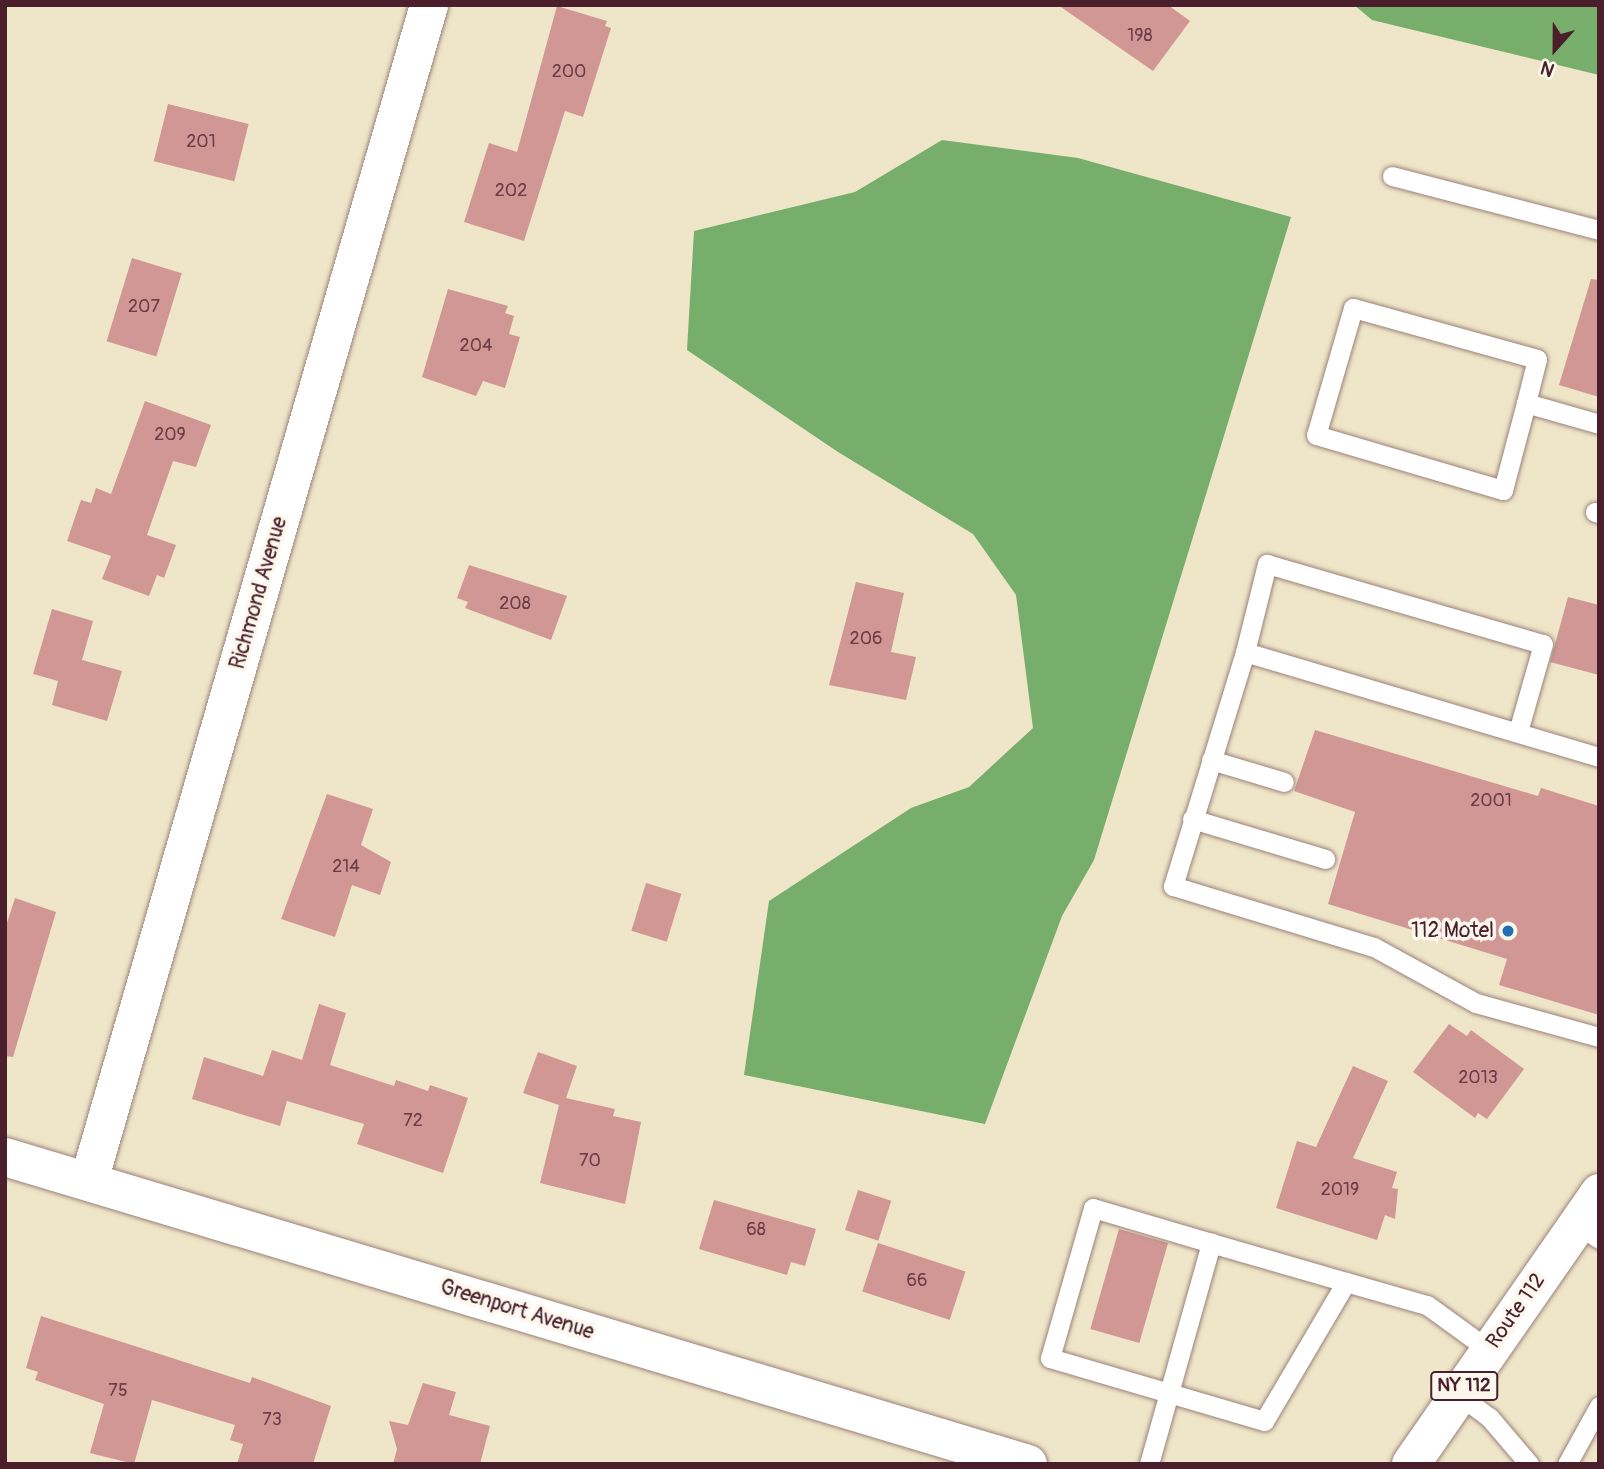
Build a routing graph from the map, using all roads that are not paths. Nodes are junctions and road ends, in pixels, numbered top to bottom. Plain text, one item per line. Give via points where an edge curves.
1 (429, 5) edge
2 (1392, 176) dead end
3 (1599, 230) edge
4 (1526, 403) junction
5 (1599, 424) edge
6 (1245, 652) junction
7 (1518, 733) junction
8 (1599, 757) edge
9 (1211, 760) junction
10 (1284, 782) dead end
11 (1192, 819) junction
12 (1325, 859) dead end
13 (1599, 1038) edge
14 (5, 1157) edge
15 (89, 1181) junction
16 (1599, 1193) edge
17 (1588, 1231) edge
18 (1211, 1243) junction
19 (1346, 1282) junction
20 (1489, 1350) junction
21 (1169, 1392) junction
22 (1458, 1394) junction
23 (1599, 1406) edge
24 (1028, 1464) edge
25 (1149, 1464) edge
26 (1411, 1464) edge
27 (1529, 1464) edge
28 (1567, 1464) edge

1 - 15 street, Richmond Avenue
2 - 3 lane
4 - 4 lane via 1503,490 1316,435 1353,308 1537,359
4 - 5 lane
6 - 7 lane
6 - 7 lane via 1268,564 1543,644
6 - 9 lane
7 - 8 lane
9 - 10 lane
9 - 11 lane
11 - 12 lane
11 - 13 lane via 1173,886 1374,947 1476,1003
14 - 15 street, Greenport Avenue
15 - 24 street, Greenport Avenue
16 - 17 street, Route 112 / NY 112
17 - 20 street, Route 112 / NY 112
18 - 19 lane
18 - 21 lane
18 - 21 lane via 1093,1208 1050,1357
19 - 20 lane via 1427,1306
19 - 21 lane via 1264,1421
20 - 22 street, Route 112 / NY 112
21 - 25 lane
22 - 26 street, Route 112 / NY 112
22 - 27 lane via 1489,1417
23 - 28 lane

